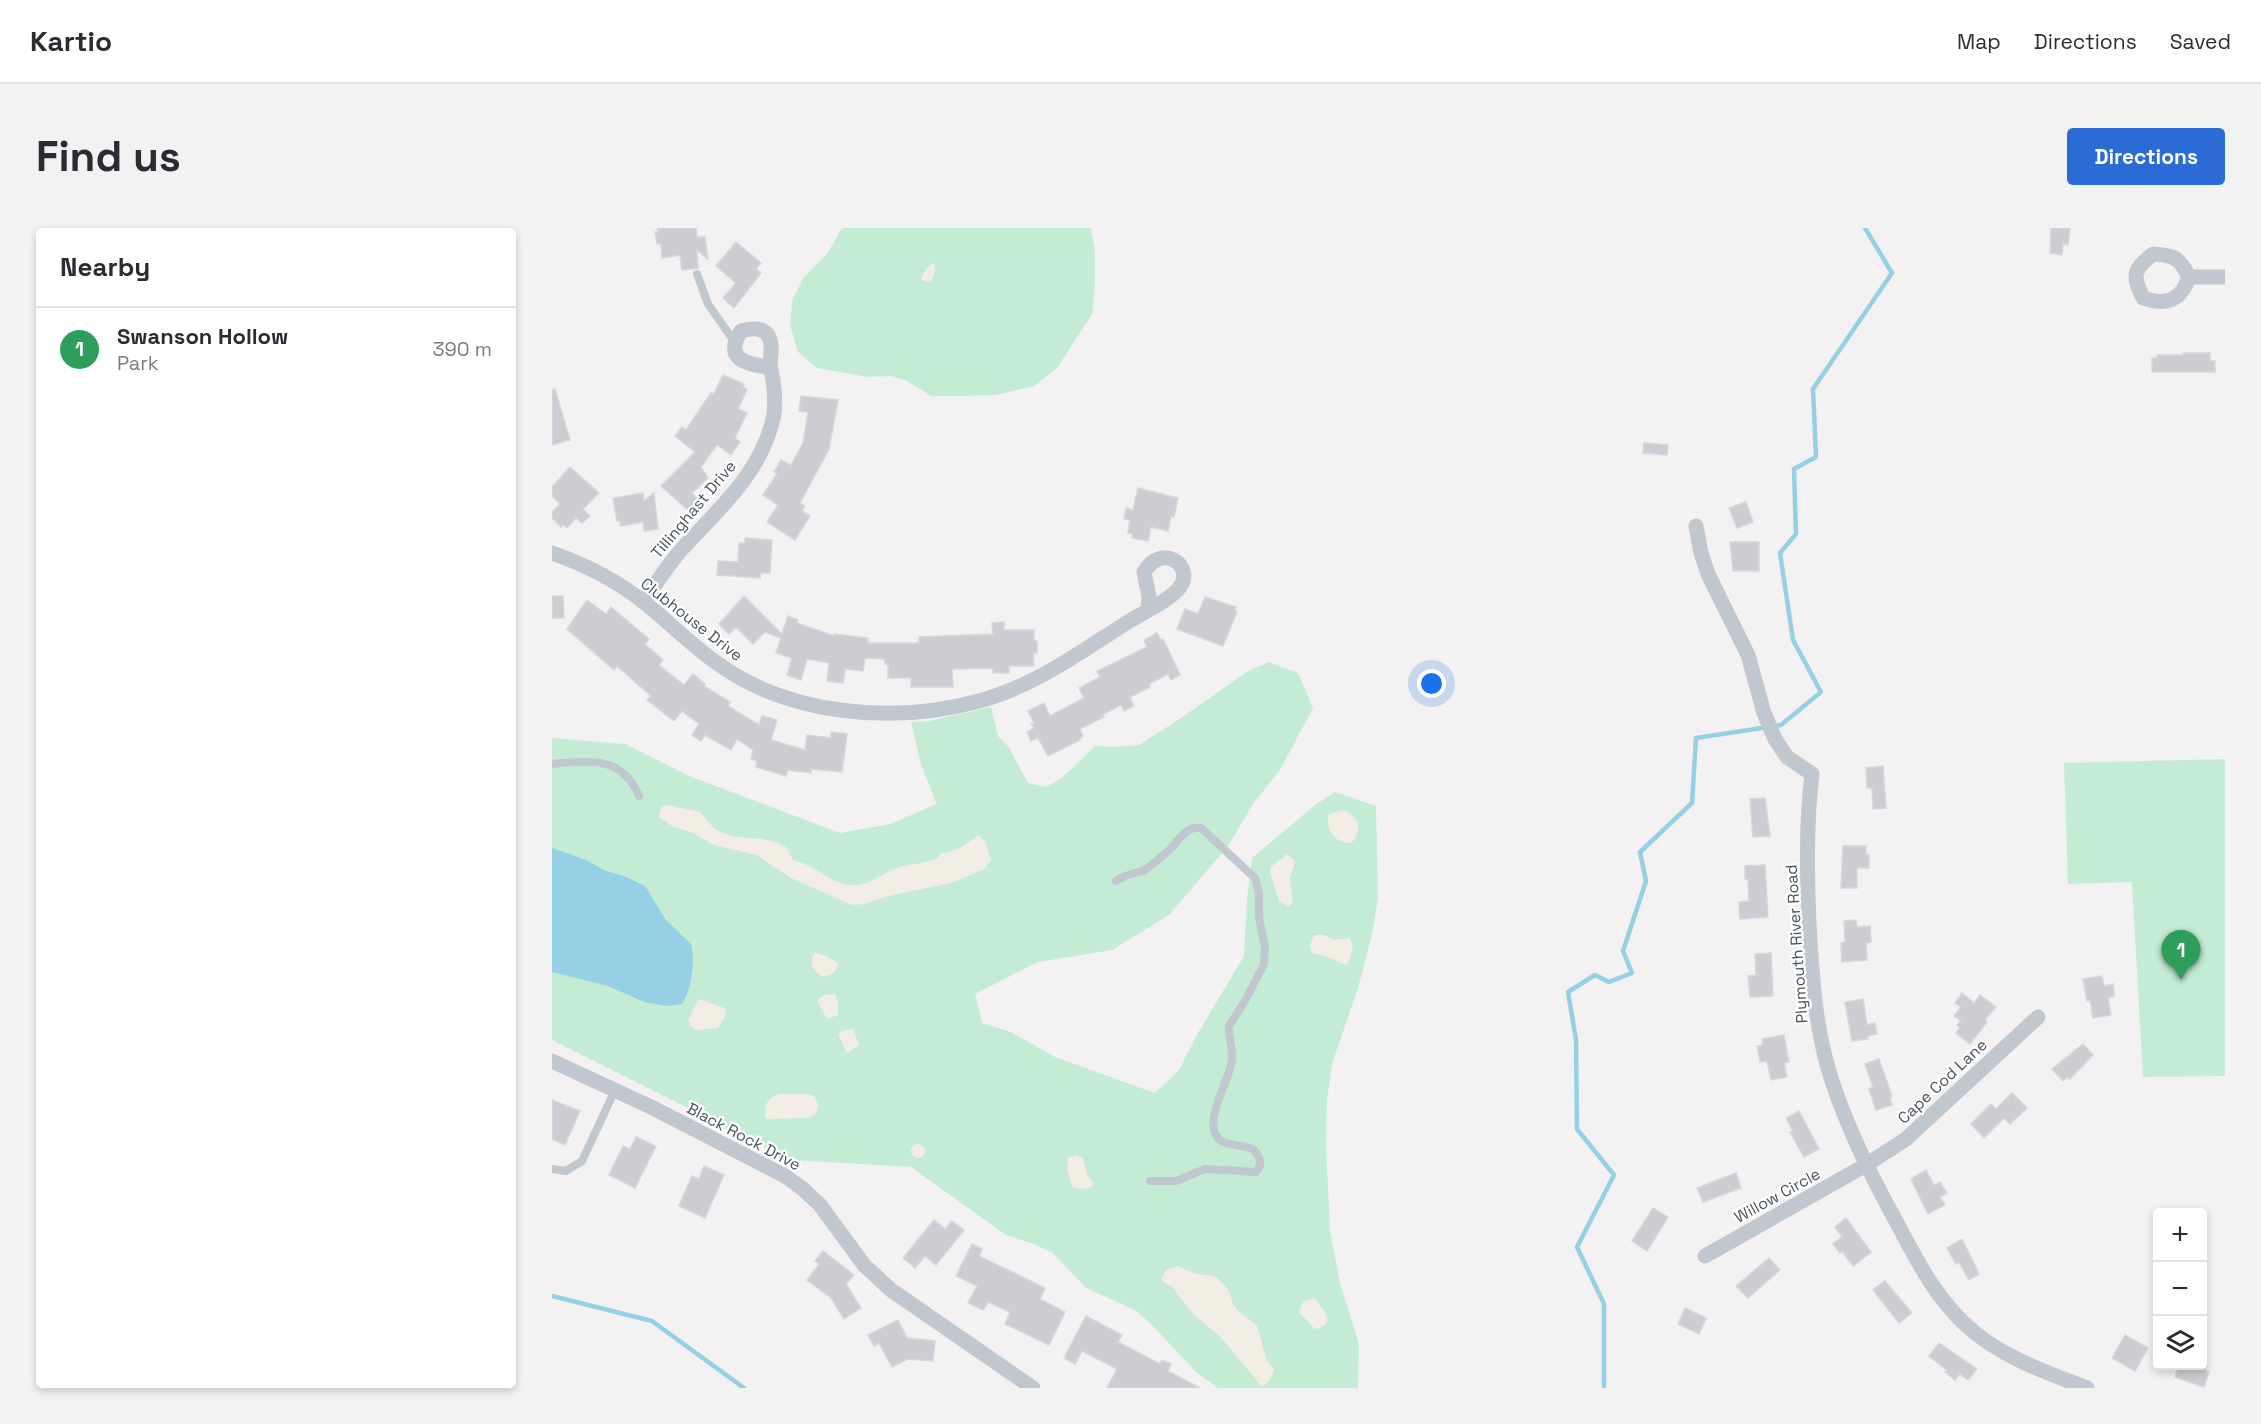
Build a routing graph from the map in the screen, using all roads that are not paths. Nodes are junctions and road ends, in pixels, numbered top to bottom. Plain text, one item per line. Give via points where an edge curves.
1 (697, 274) dead end
2 (2189, 277) dead end
3 (2225, 278) edge
4 (735, 341) junction
5 (770, 367) junction
6 (1696, 526) dead end
7 (552, 553) edge
8 (643, 602) junction
9 (1148, 610) dead end
10 (552, 764) edge
11 (639, 796) dead end
12 (1116, 882) dead end
13 (2038, 1017) dead end
14 (552, 1061) edge
15 (615, 1090) junction
16 (1866, 1165) junction
17 (552, 1169) edge
18 (1150, 1181) dead end
19 (1705, 1256) dead end
20 (1033, 1388) edge
21 (2087, 1388) edge

1 - 4 lane via 708,304
2 - 3 street
4 - 5 street via 740,360
4 - 5 street, Tillinghast Drive via 741,331 754,327 765,332 771,341
5 - 8 street, Tillinghast Drive via 775,404 767,438 758,455 733,495 675,557
6 - 16 street, Plymouth River Road via 1708,574 1748,655 1770,727 1787,757 1812,774 1807,869 1816,1015 1831,1078
7 - 8 street, Clubhouse Drive via 624,588
8 - 9 street, Clubhouse Drive via 716,663 762,690 816,706 909,712 939,710 1020,687
10 - 11 lane via 606,764 623,772
12 - 18 lane via 1150,866 1189,829 1197,827 1255,878 1259,894 1264,964 1229,1026 1231,1068 1213,1125 1222,1141 1254,1150 1260,1166 1256,1172 1205,1169 1176,1181
13 - 16 street, Cape Cod Lane via 1906,1139
14 - 15 street, Black Rock Drive
15 - 17 lane via 582,1161 566,1171
15 - 20 street, Black Rock Drive via 785,1176 820,1205 864,1265 891,1290
16 - 19 street, Willow Circle
16 - 21 street, Plymouth River Road via 1938,1294 1973,1331 2036,1368

